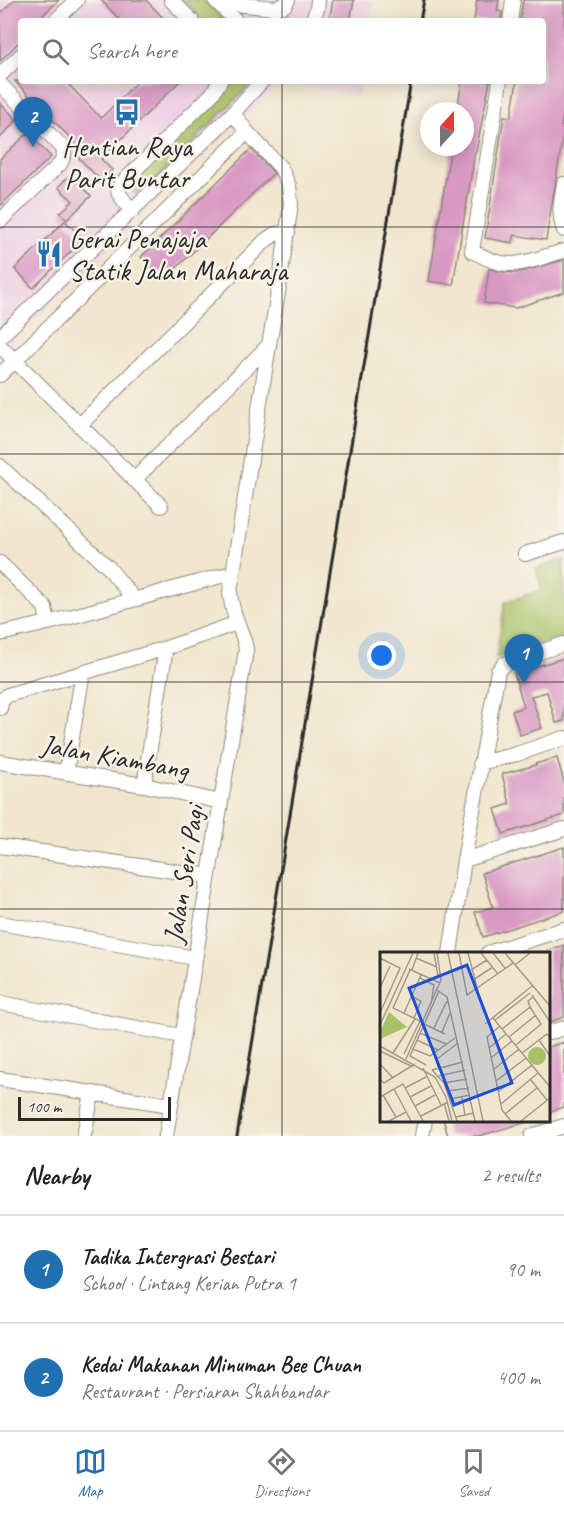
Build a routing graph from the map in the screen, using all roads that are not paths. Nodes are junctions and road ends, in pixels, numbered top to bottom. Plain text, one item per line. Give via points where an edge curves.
1 (77, 0) edge
2 (171, 0) edge
3 (215, 0) edge
4 (288, 0) edge
5 (318, 0) edge
6 (513, 0) edge
7 (232, 12) edge
8 (59, 18) edge
9 (189, 18) edge
10 (313, 18) edge
11 (510, 18) edge
12 (18, 58) edge
13 (0, 75) edge
14 (0, 84) edge
15 (218, 84) edge
16 (259, 84) edge
17 (500, 84) edge
18 (233, 113) junction
19 (248, 132) junction
20 (564, 184) edge
21 (132, 211) junction
22 (0, 222) edge
23 (564, 230) edge
24 (288, 232) junction
25 (564, 251) edge
26 (1, 337) edge
27 (269, 345) junction
28 (14, 361) junction
29 (0, 375) edge
30 (80, 425) junction
31 (0, 466) edge
32 (134, 480) junction
33 (161, 506) dead end
34 (564, 542) edge
35 (525, 554) dead end
36 (0, 563) edge
37 (232, 573) junction
38 (134, 599) junction
39 (237, 622) junction
40 (48, 623) junction
41 (0, 634) edge
42 (564, 644) edge
43 (166, 648) junction
44 (83, 672) junction
45 (0, 708) edge
46 (564, 738) edge
47 (0, 762) edge
48 (480, 763) junction
49 (66, 772) junction
50 (144, 785) junction
51 (221, 802) junction
52 (564, 829) edge
53 (0, 846) edge
54 (464, 860) junction
55 (209, 876) junction
56 (0, 923) edge
57 (564, 929) edge
58 (450, 952) edge
59 (491, 952) edge
60 (195, 958) junction
61 (0, 1003) edge
62 (564, 1028) edge
63 (549, 1033) edge
64 (182, 1036) junction
65 (0, 1079) edge
66 (92, 1093) junction
67 (171, 1105) junction
68 (425, 1121) edge
69 (564, 1126) edge
70 (84, 1136) edge
71 (166, 1136) edge
72 (422, 1136) edge
73 (532, 1136) edge

1 - 8 street
2 - 9 street
3 - 7 street
4 - 7 street via 275,8
5 - 10 street
6 - 11 street
12 - 13 street
14 - 22 street via 63,148 64,155 60,164
15 - 21 street via 120,185 119,194
16 - 18 street
17 - 25 street via 472,251 510,264
18 - 19 street, Jalan Seri Pagi
18 - 21 street
19 - 24 street, Jalan Seri Pagi via 281,168 289,186
19 - 28 street
20 - 23 street via 560,209
21 - 26 street
24 - 27 street, Jalan Seri Pagi
24 - 30 street via 266,240
26 - 28 street
27 - 32 street
27 - 37 street, Jalan Seri Pagi
28 - 29 street
28 - 30 street
30 - 32 street
31 - 38 street via 108,567
32 - 33 street
34 - 35 street
36 - 40 street via 45,607
37 - 38 street
37 - 39 street, Jalan Seri Pagi via 230,592
38 - 40 street
39 - 43 street
39 - 51 street, Jalan Seri Pagi via 246,650
40 - 41 street
42 - 48 street via 502,665
43 - 44 street
43 - 50 street
44 - 45 street via 8,695
44 - 49 street
46 - 48 street
47 - 49 street, Jalan Kiambang
48 - 54 street
49 - 50 street, Jalan Kiambang
50 - 51 street, Jalan Kiambang
51 - 55 street, Jalan Seri Pagi
52 - 54 street
53 - 55 street
54 - 58 street
55 - 60 street, Jalan Seri Pagi
56 - 60 street
57 - 59 street
60 - 64 street, Jalan Seri Pagi
61 - 64 street
62 - 63 street
64 - 67 street, Jalan Seri Pagi
65 - 66 street
66 - 67 street
66 - 70 street
67 - 71 street, Jalan Seri Pagi
68 - 72 street
69 - 73 street

